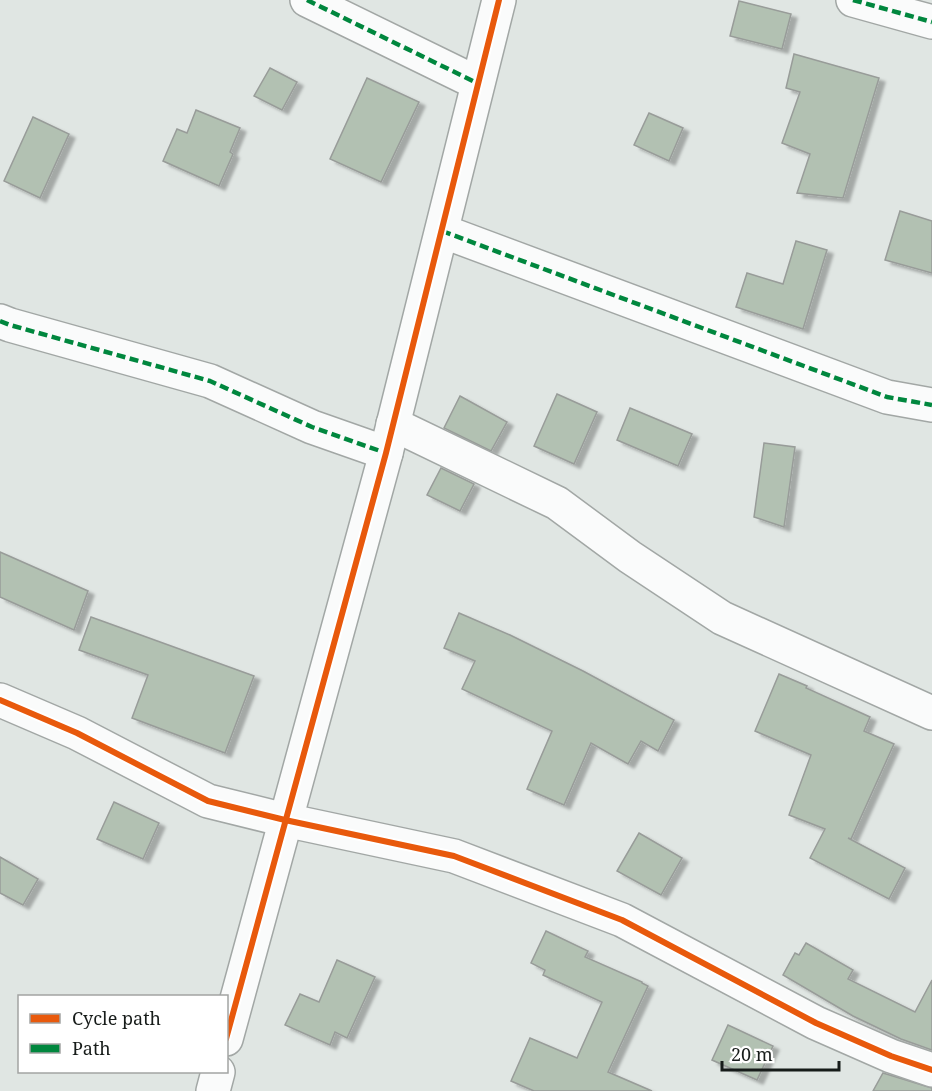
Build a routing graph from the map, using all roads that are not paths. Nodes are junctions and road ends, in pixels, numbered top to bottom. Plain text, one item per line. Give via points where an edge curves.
1 (307, 0) edge
2 (499, 0) edge
3 (853, 0) edge
4 (932, 22) edge
5 (477, 83) junction
6 (442, 231) junction
7 (0, 321) edge
8 (932, 405) edge
9 (389, 438) junction
10 (0, 700) edge
11 (932, 713) edge
12 (285, 820) junction
13 (228, 1032) edge
14 (932, 1070) edge
15 (218, 1073) edge
16 (213, 1091) edge

1 - 5 street
2 - 5 street
3 - 4 street
5 - 6 street
6 - 8 street via 887,397
6 - 9 street
7 - 9 street via 210,381 312,427
9 - 11 street via 557,503 722,618
9 - 12 street
10 - 12 street via 77,733 208,801
12 - 13 street
12 - 14 street via 454,856 622,920 816,1023
15 - 16 street

